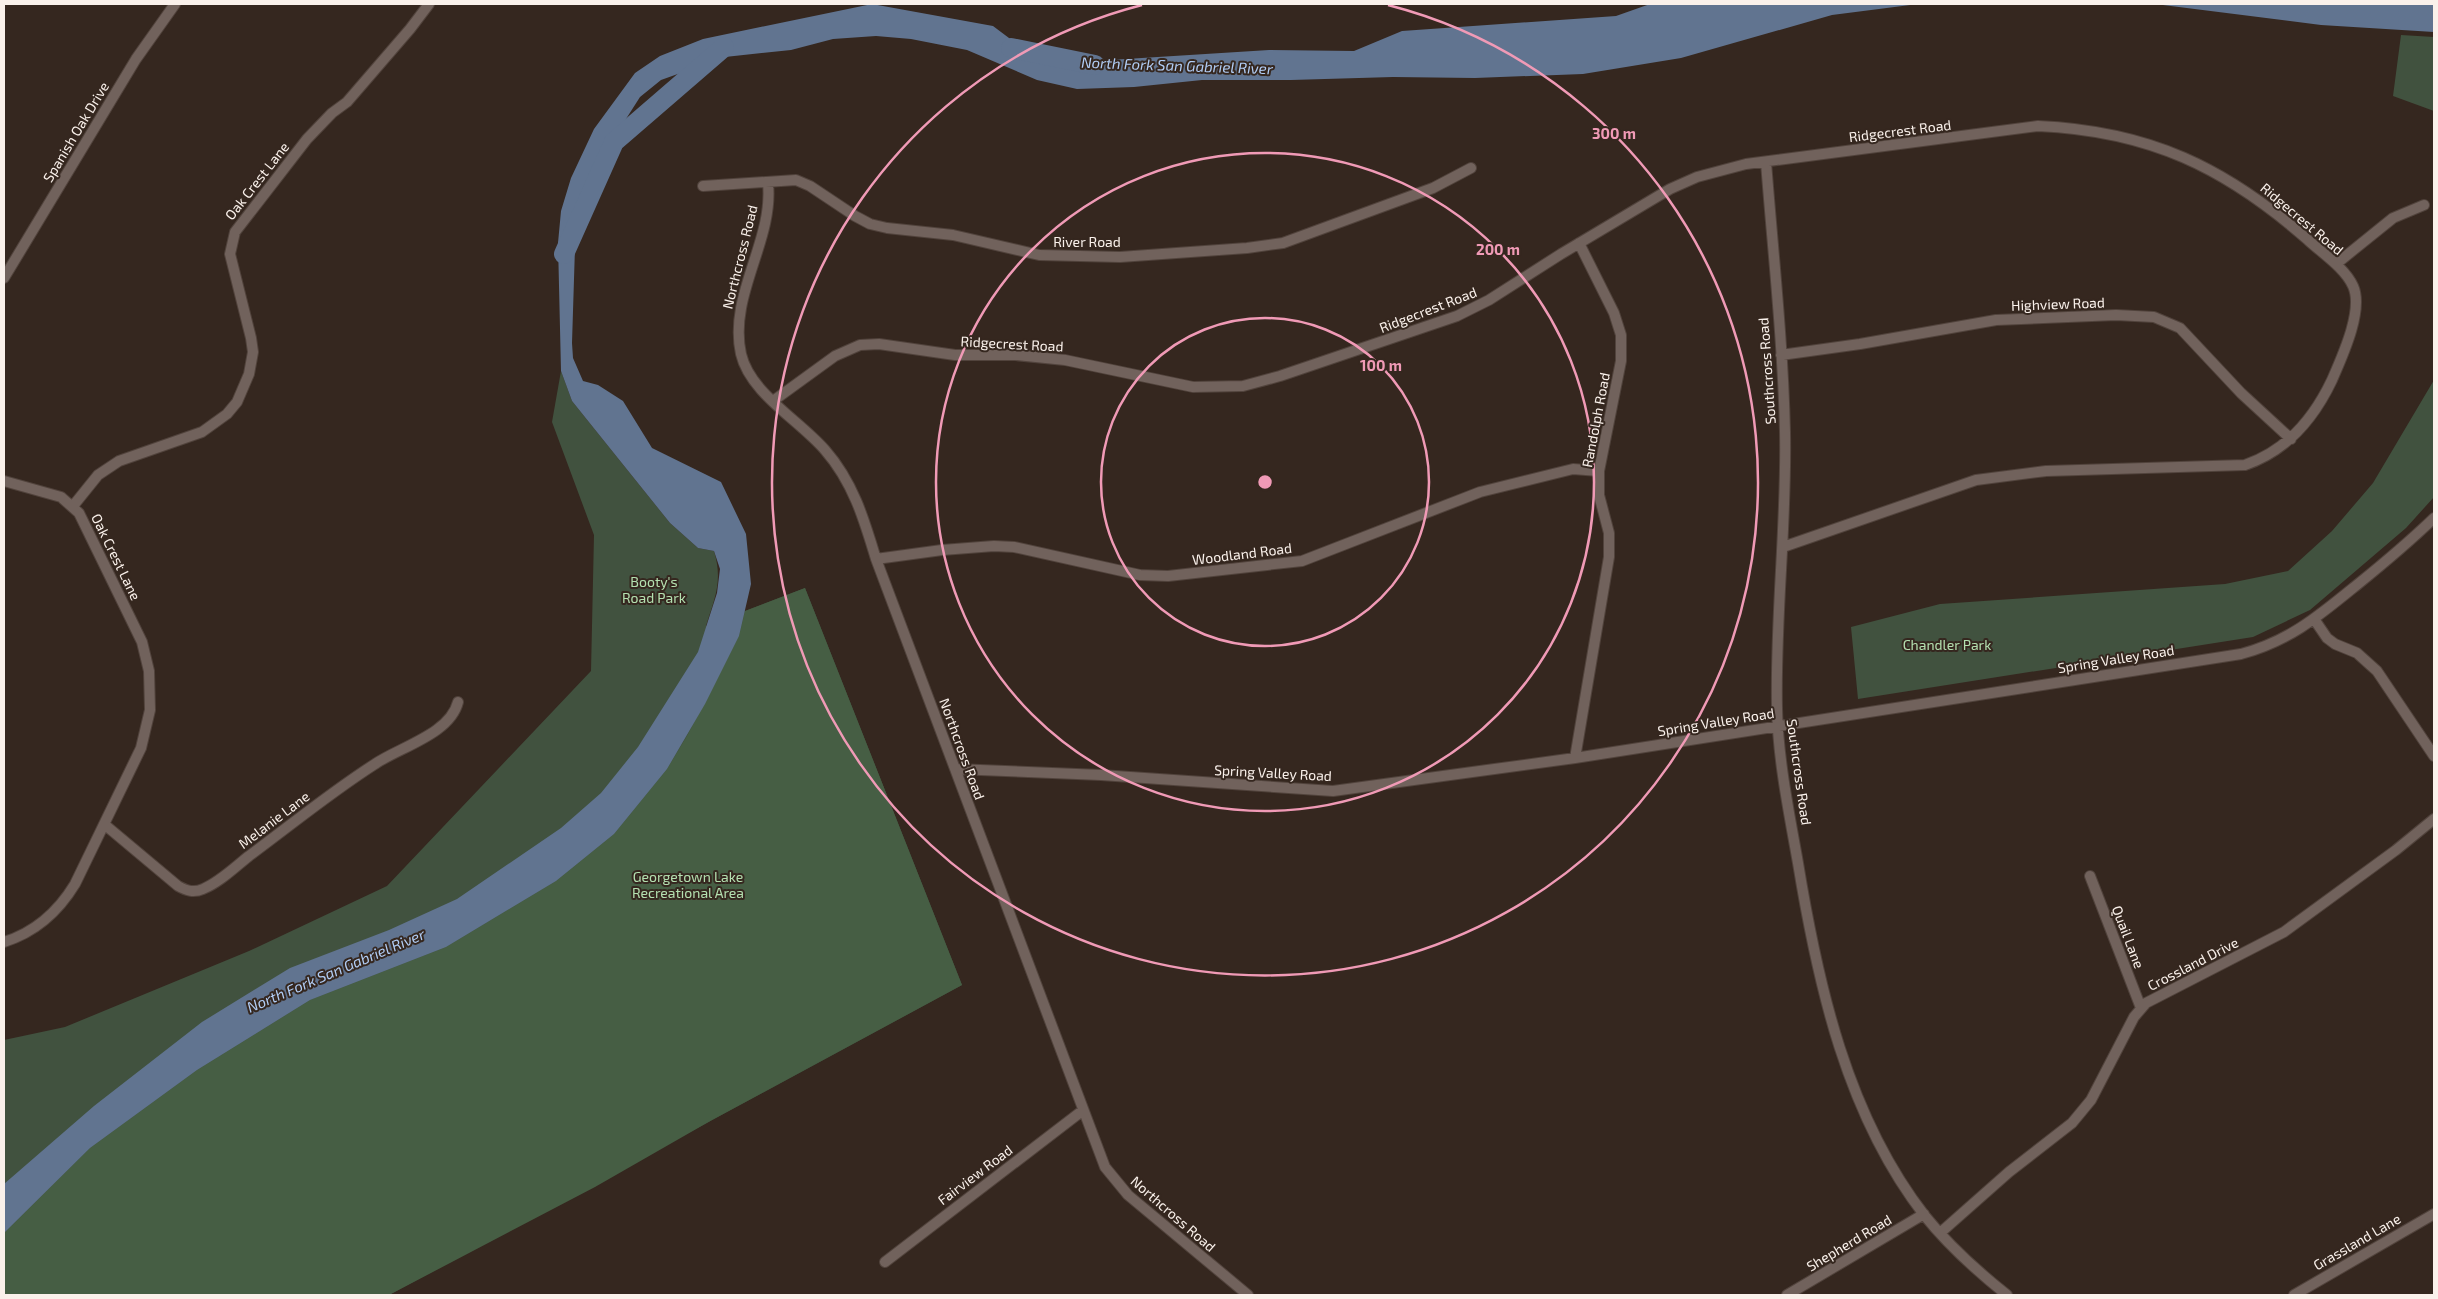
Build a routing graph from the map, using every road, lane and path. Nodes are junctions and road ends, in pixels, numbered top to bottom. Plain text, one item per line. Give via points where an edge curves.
1 (175, 4) edge
2 (429, 4) edge
3 (1766, 162) junction
4 (1471, 168) dead end
5 (768, 183) junction
6 (703, 186) dead end
7 (2424, 205) dead end
8 (1579, 243) junction
9 (2336, 264) junction
10 (4, 278) edge
11 (1781, 354) junction
12 (773, 401) junction
13 (2291, 439) junction
14 (1599, 471) junction
15 (4, 480) edge
16 (73, 506) junction
17 (2434, 518) edge
18 (1783, 546) junction
19 (876, 559) junction
20 (2314, 619) junction
21 (458, 702) dead end
22 (1778, 726) junction
23 (2434, 756) edge
24 (1575, 758) junction
25 (955, 769) junction
26 (2434, 819) edge
27 (104, 824) junction
28 (2090, 876) dead end
29 (4, 942) edge
30 (2141, 1008) junction
31 (1082, 1111) junction
32 (1924, 1214) junction
33 (2434, 1214) edge
34 (1940, 1233) junction
35 (885, 1262) dead end
36 (1248, 1295) edge
37 (1787, 1295) edge
38 (2007, 1295) edge
39 (2294, 1295) edge

1 - 10 street, Spanish Oak Drive via 136,59
2 - 16 street, Oak Crest Lane via 346,102 307,139 235,232 230,254 253,352 249,374 237,402 227,414 202,432 119,461 98,475
3 - 8 street, Ridgecrest Road via 1697,177 1670,189
3 - 9 street, Ridgecrest Road via 2038,126 2119,134 2211,169 2260,200
3 - 11 street, Southcross Road
4 - 5 street, River Road via 1433,188 1283,243 1120,257 1039,255 953,235 887,228 870,224 796,180
5 - 6 street, River Road
5 - 12 street, Northcross Road via 765,224 739,318 740,353 747,372
7 - 9 street via 2393,218
8 - 12 street, Ridgecrest Road via 1489,300 1457,316 1243,386 1179,386 1065,360 955,355 879,344 860,345 835,356
8 - 14 street, Randolph Road via 1614,313 1621,335 1621,361
9 - 13 street, Ridgecrest Road via 2353,285 2354,319 2344,353 2328,388
11 - 13 street, Highview Road via 1996,320 2154,316 2180,328 2221,373
11 - 18 street, Southcross Road via 1785,433
12 - 19 street, Northcross Road via 826,451 846,478 857,498
13 - 18 street, Ridgecrest Road via 2273,452 2245,464 2046,472 1976,480
14 - 19 street, Woodland Road via 1573,470 1480,492 1302,561 1281,565 1168,576 1140,575 994,546
14 - 24 street, Randolph Road via 1599,495 1609,533 1609,557
15 - 16 street via 49,492
16 - 27 street, Oak Crest Lane via 86,524 142,642 151,690 149,720 141,748
17 - 20 street, Spring Valley Road
18 - 22 street, Southcross Road
19 - 25 street, Northcross Road
20 - 22 street, Spring Valley Road via 2275,643 2241,654
20 - 23 street via 2327,638 2357,653 2378,671
21 - 27 street, Melanie Lane via 451,719 441,728 349,781 204,889 192,892 178,886
22 - 24 street, Spring Valley Road
22 - 32 street, Southcross Road via 1800,879 1828,1010 1864,1110 1895,1172
24 - 25 street, Spring Valley Road via 1333,790
25 - 31 street, Northcross Road
26 - 30 street, Crossland Drive via 2284,932 2156,997
27 - 29 street, Oak Crest Lane via 66,899 34,929
28 - 30 street, Quail Lane
30 - 34 street, Crossland Drive via 2091,1100 2072,1123 2009,1172
31 - 35 street, Fairview Road
31 - 36 street, Northcross Road via 1105,1167 1115,1182
32 - 34 street, Southcross Road
32 - 37 street, Shepherd Road
33 - 39 street, Grassland Lane
34 - 38 street, Southcross Road via 1980,1274

